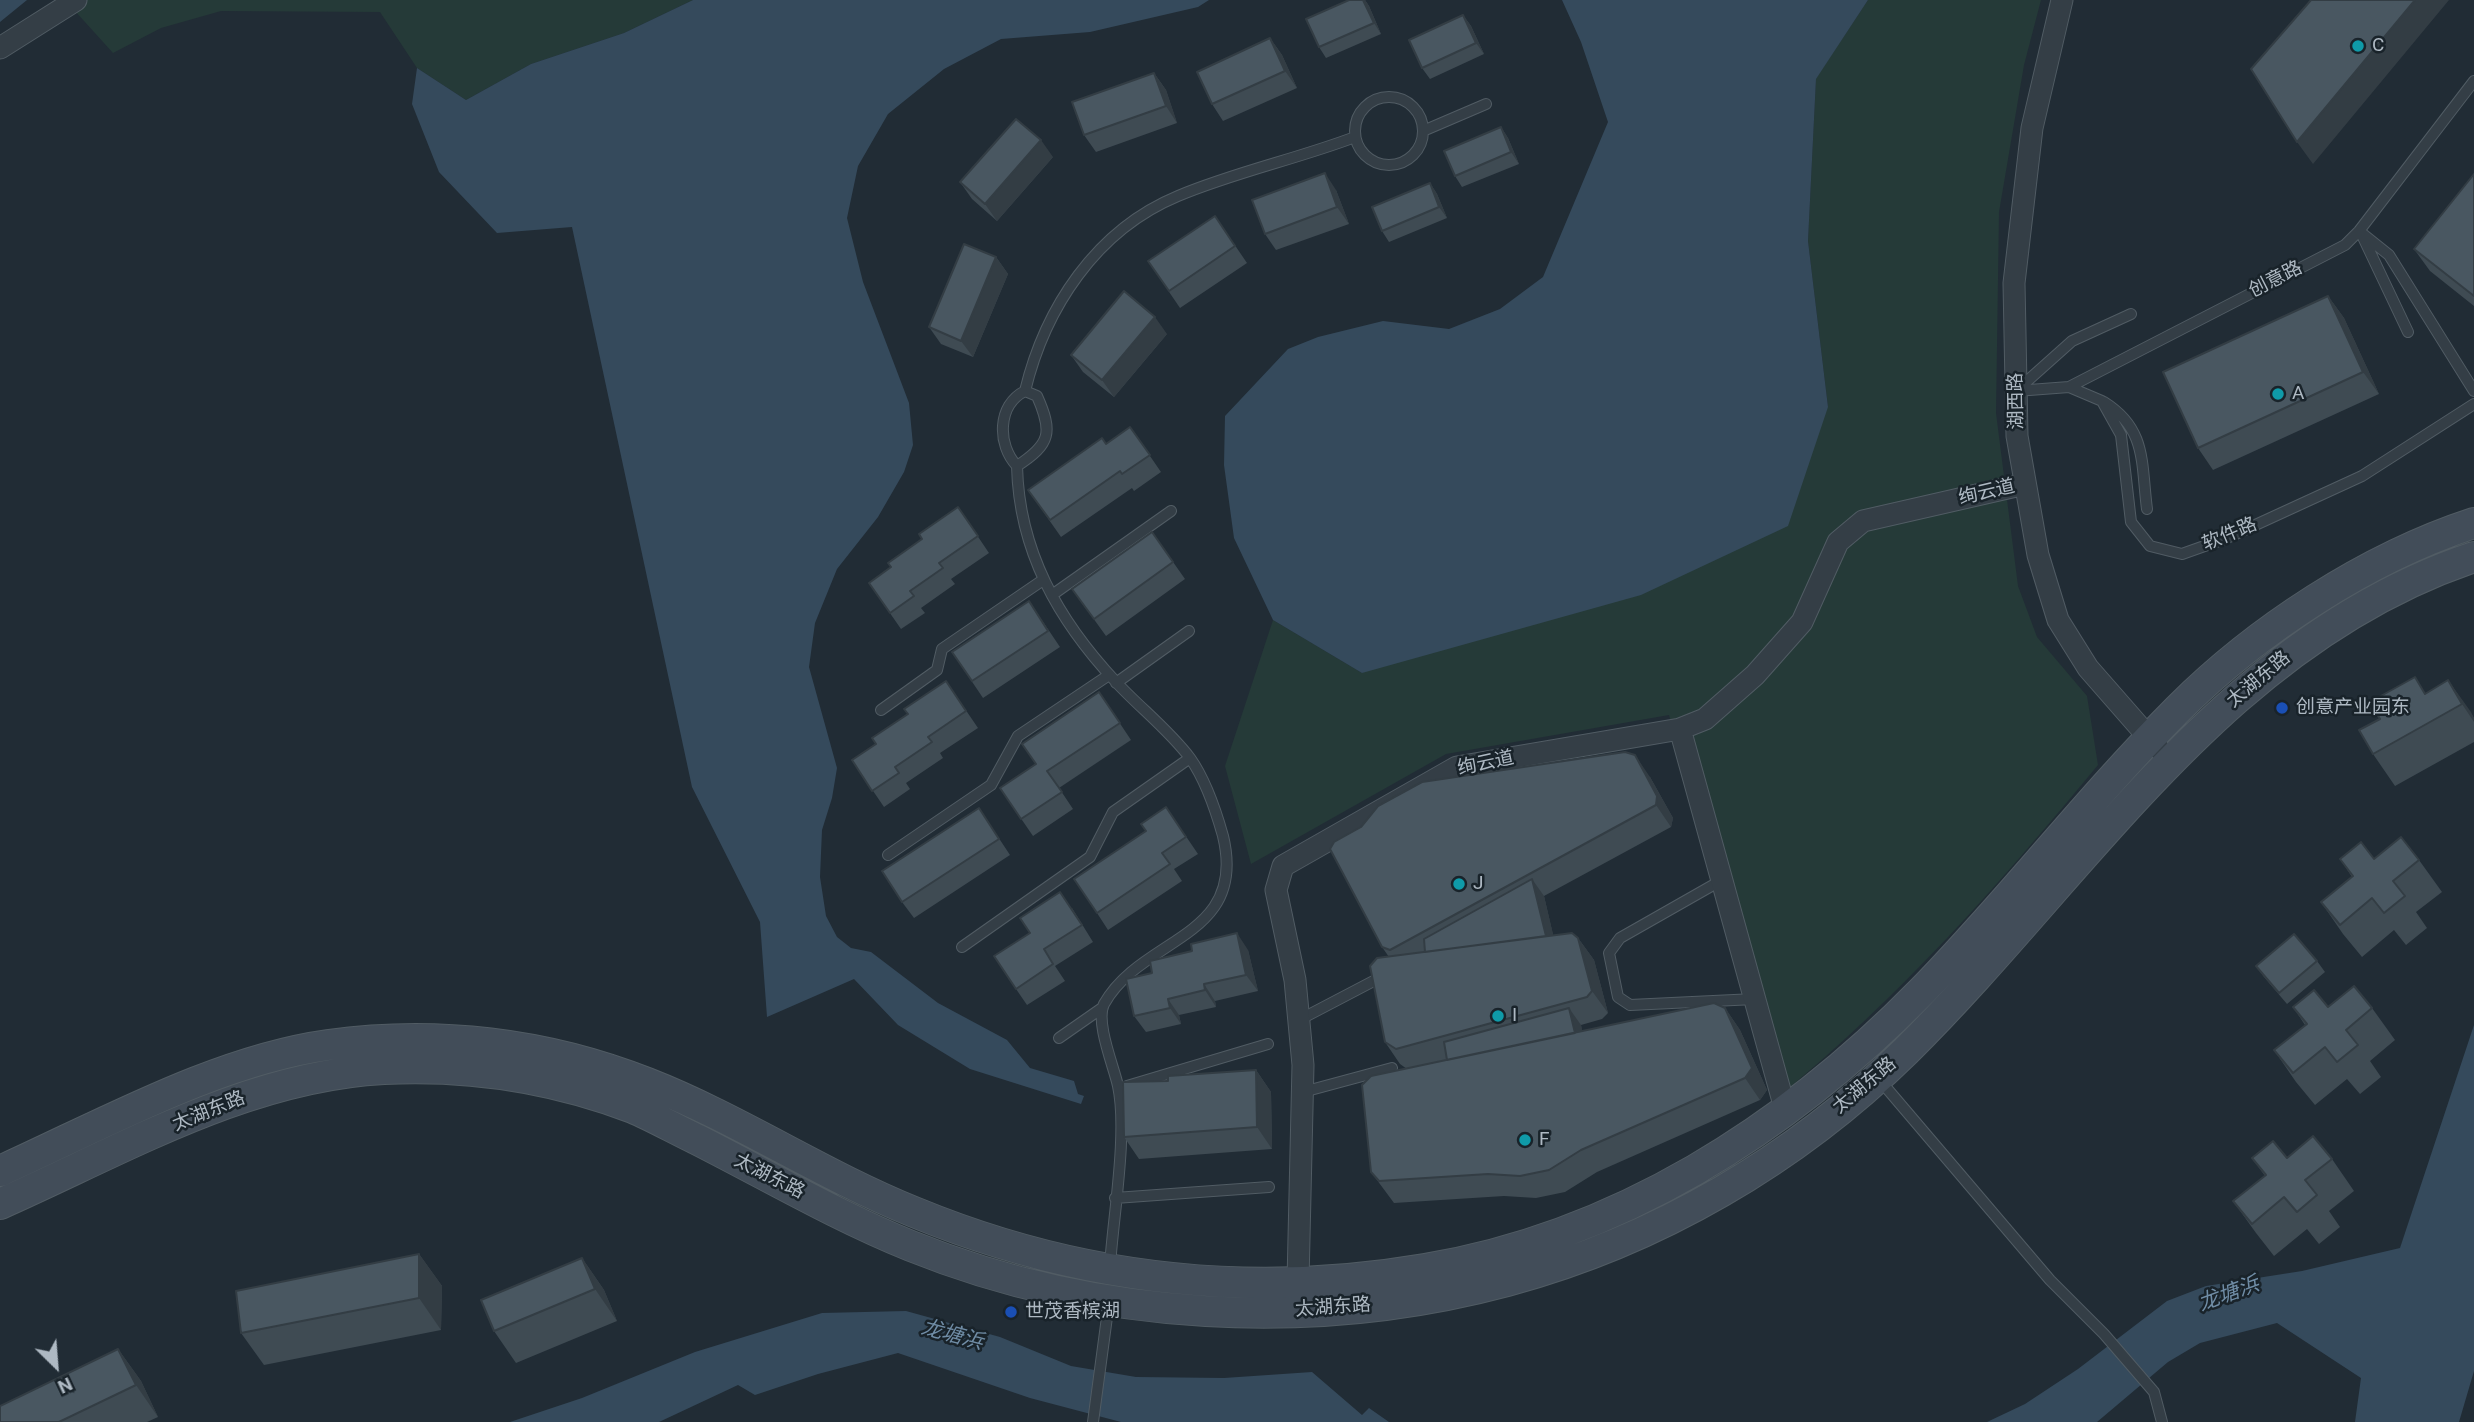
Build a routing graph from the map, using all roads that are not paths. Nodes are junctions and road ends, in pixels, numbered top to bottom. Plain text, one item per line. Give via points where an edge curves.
1 (76, 0) edge
2 (2062, 0) edge
3 (0, 48) edge
4 (2474, 81) edge
5 (1486, 104) dead end
6 (1423, 131) junction
7 (1356, 137) junction
8 (2359, 231) junction
9 (2132, 314) dead end
10 (2408, 332) dead end
11 (2069, 387) junction
12 (1025, 391) junction
13 (2016, 391) junction
14 (2474, 391) edge
15 (2102, 401) junction
16 (2474, 404) edge
17 (1017, 466) junction
18 (2025, 484) junction
19 (2147, 509) dead end
20 (1171, 511) dead end
21 (2474, 523) edge
22 (2474, 557) edge
23 (1043, 580) junction
24 (1052, 595) junction
25 (1189, 631) dead end
26 (1113, 679) junction
27 (881, 710) dead end
28 (1680, 729) junction
29 (2150, 739) junction
30 (1190, 758) junction
31 (2170, 761) junction
32 (888, 855) dead end
33 (1722, 880) junction
34 (962, 947) dead end
35 (1388, 974) edge
36 (1755, 999) junction
37 (1102, 1008) junction
38 (1299, 1020) junction
39 (1059, 1038) dead end
40 (1268, 1044) dead end
41 (1392, 1068) edge
42 (1877, 1077) junction
43 (1119, 1088) junction
44 (1303, 1092) junction
45 (1786, 1112) junction
46 (0, 1171) edge
47 (1269, 1187) dead end
48 (1115, 1198) junction
49 (0, 1204) edge
50 (1109, 1271) junction
51 (1298, 1281) junction
52 (1109, 1302) junction
53 (1093, 1422) edge
54 (2162, 1422) edge

1 - 3 street
2 - 13 street, 湖西路 via 2030,141 2014,283
4 - 8 lane, 创意路
5 - 6 lane
6 - 7 lane via 1414,154 1392,165 1368,158
6 - 7 lane via 1414,107 1388,97 1374,100 1363,110 1356,122
7 - 12 lane via 1176,197 1140,216 1085,265 1066,291 1033,356
8 - 10 lane
8 - 11 lane, 创意路 via 2345,245
8 - 14 lane via 2389,255
9 - 13 lane via 2072,341
11 - 13 lane, 创意路
11 - 15 lane
12 - 17 lane via 1012,397 1004,413 1008,456
12 - 17 lane via 1037,396 1048,429 1036,454
13 - 18 street, 湖西路
15 - 16 lane, 软件路 via 2121,435 2132,522 2150,546 2182,554 2362,475
15 - 19 lane via 2121,413 2138,435
17 - 23 lane via 1018,503
18 - 28 street, 绚云道 via 1863,521 1838,542 1801,622 1755,676 1705,719
18 - 29 street, 湖西路 via 2038,555 2058,620 2088,668
20 - 24 lane
21 - 29 main road, 太湖东路 via 2443,533 2362,573 2282,622 2182,705
22 - 31 main road, 太湖东路 via 2379,597 2296,649 2202,727
23 - 24 lane
23 - 27 lane via 943,649 937,670
24 - 26 lane
25 - 26 lane
26 - 30 lane
26 - 32 lane via 1018,736 991,785
28 - 33 street
28 - 38 street, 绚云道 via 1457,767 1283,866 1276,890
29 - 31 street, 湖西路
29 - 45 main road, 太湖东路 via 1926,987
30 - 34 lane via 1113,812 1090,857
30 - 37 lane via 1223,837 1223,892 1204,921 1130,973
31 - 42 main road, 太湖东路 via 1944,1010
33 - 36 street
33 - 36 lane via 1620,938 1609,953 1618,997 1630,1005
35 - 38 lane
36 - 45 street
37 - 39 lane
37 - 43 lane via 1105,1040
38 - 44 street, 绚云道
40 - 43 lane
41 - 44 lane
42 - 52 main road, 太湖东路 via 1738,1181 1666,1223 1584,1259 1428,1298 1324,1311 1210,1311
42 - 54 lane via 2050,1280 2154,1392
43 - 48 lane
44 - 51 street, 绚云道
45 - 51 main road, 太湖东路 via 1652,1194 1568,1232 1424,1269
46 - 50 main road, 太湖东路 via 207,1078 264,1059 323,1045 425,1038 487,1042 549,1052 647,1083 921,1216 995,1242
47 - 48 lane
48 - 50 lane
49 - 52 main road, 太湖东路 via 221,1105 274,1087 376,1069 486,1072 556,1084 636,1110 912,1247 989,1273
50 - 51 main road, 太湖东路 via 1217,1282
50 - 52 main road
52 - 53 lane

